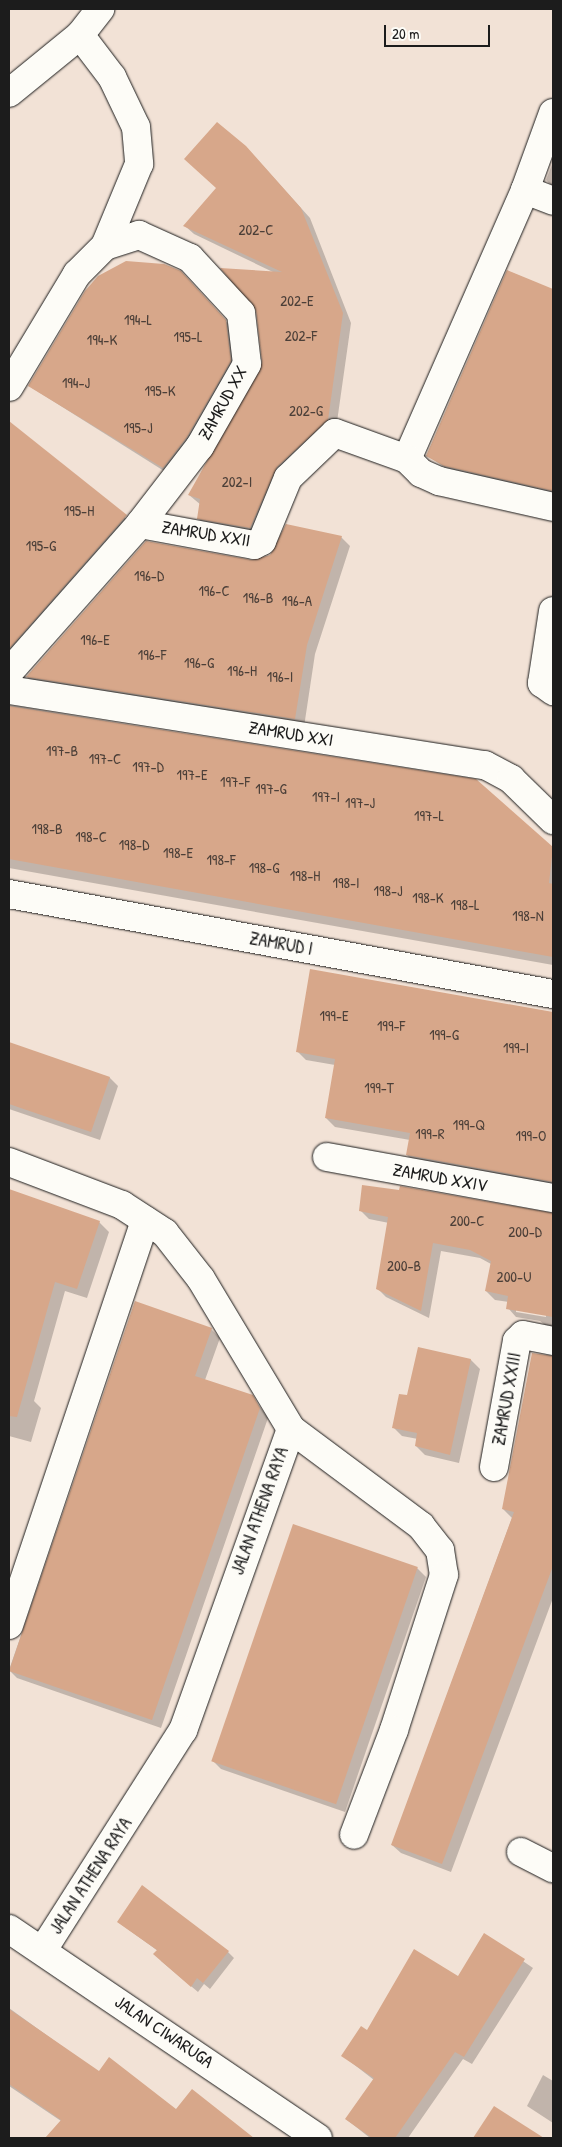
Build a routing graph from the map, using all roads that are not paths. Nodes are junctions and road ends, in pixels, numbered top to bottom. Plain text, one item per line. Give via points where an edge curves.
1 (100, 9) edge
2 (80, 35) junction
3 (9, 93) edge
4 (553, 113) edge
5 (525, 190) junction
6 (553, 201) edge
7 (105, 246) junction
8 (9, 387) edge
9 (408, 459) junction
10 (553, 507) edge
11 (140, 524) junction
12 (553, 611) edge
13 (9, 672) edge
14 (9, 690) edge
15 (553, 691) edge
16 (553, 820) edge
17 (9, 894) edge
18 (553, 994) edge
19 (328, 1157) dead end
20 (9, 1162) edge
21 (553, 1198) edge
22 (145, 1220) junction
23 (553, 1341) edge
24 (291, 1429) junction
25 (494, 1467) dead end
26 (9, 1625) edge
27 (354, 1835) dead end
28 (521, 1852) dead end
29 (553, 1868) edge
30 (9, 1929) edge
31 (43, 1950) junction
32 (310, 2135) edge

1 - 2 street
2 - 3 street
2 - 7 street via 112,77 136,127 139,164
4 - 5 street
5 - 6 street
5 - 9 street
7 - 8 street, ZAMRUD XX via 77,274
7 - 11 street, ZAMRUD XX via 139,235 190,258 241,313 247,364 200,446
9 - 10 street via 421,473 439,481
9 - 11 street, ZAMRUD XXII via 331,433 288,478 262,542 254,545
11 - 13 street, ZAMRUD XX
12 - 15 street via 542,683
14 - 16 street, ZAMRUD XXI via 485,765 511,779
17 - 18 street, ZAMRUD I
19 - 21 street, ZAMRUD XXIV
20 - 22 street, JALAN ATHENA RAYA via 122,1205
22 - 24 street, JALAN ATHENA RAYA via 165,1233 188,1260 283,1410
22 - 26 street
23 - 25 street, ZAMRUD XXIII via 523,1335 518,1341
24 - 27 street via 421,1526 440,1550 444,1575 394,1730
24 - 31 street, JALAN ATHENA RAYA via 183,1730
28 - 29 street
30 - 31 street, JALAN CIWARUGA
31 - 32 street, JALAN CIWARUGA

